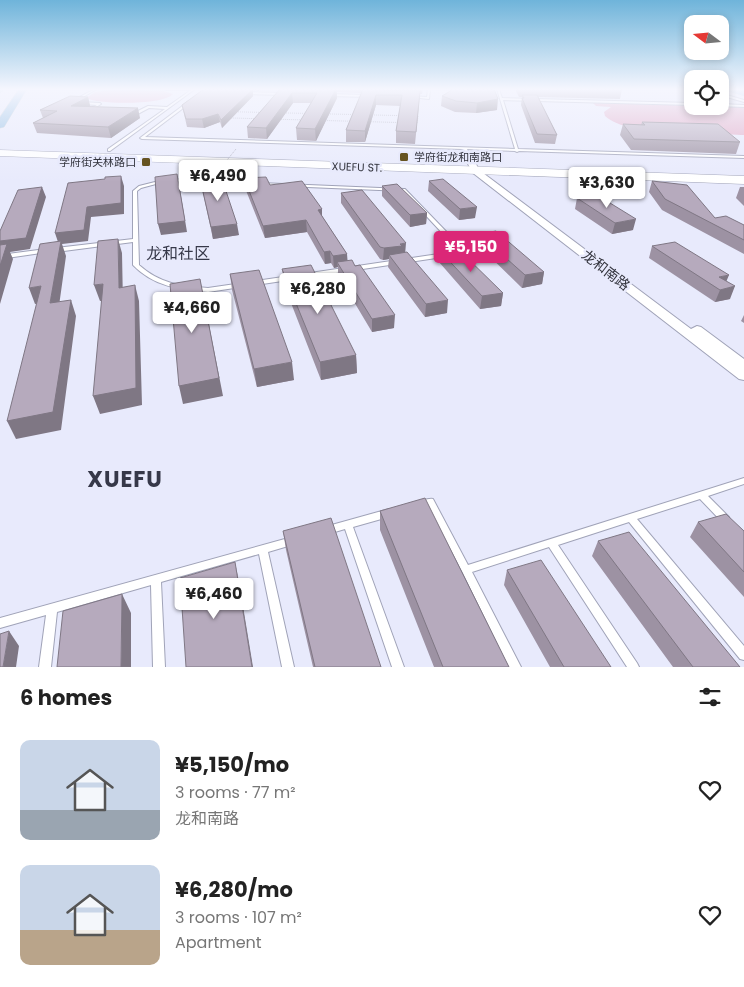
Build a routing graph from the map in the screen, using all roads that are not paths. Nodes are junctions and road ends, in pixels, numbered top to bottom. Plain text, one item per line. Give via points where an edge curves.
1 (150, 120) edge
2 (166, 120) edge
3 (508, 120) edge
4 (0, 146) edge
5 (465, 149) junction
6 (109, 150) junction
7 (486, 150) junction
8 (517, 150) junction
9 (0, 153) edge
10 (744, 157) edge
11 (478, 167) junction
12 (744, 172) edge
13 (744, 180) edge
14 (135, 240) junction
15 (0, 257) edge
16 (744, 365) edge
17 (744, 376) edge
18 (744, 481) edge
19 (701, 494) junction
20 (630, 517) junction
21 (348, 525) junction
22 (732, 526) edge
23 (319, 533) edge
24 (301, 538) edge
25 (551, 542) junction
26 (263, 549) junction
27 (466, 570) junction
28 (156, 579) junction
29 (52, 608) junction
30 (0, 623) edge
31 (744, 655) edge
32 (45, 667) edge
33 (159, 667) edge
34 (288, 667) edge
35 (398, 667) edge
36 (515, 667) edge
37 (633, 667) edge

1 - 6 lane
2 - 5 lane via 142,138
3 - 8 lane
4 - 6 main road, XUEFU ST.
5 - 7 lane
5 - 11 lane
6 - 11 main road, XUEFU ST.
7 - 8 lane
7 - 11 lane
8 - 10 lane
9 - 11 main road, XUEFU ST.
11 - 12 main road, XUEFU ST.
11 - 13 main road, XUEFU ST.
11 - 16 street, 龙和南路
11 - 17 street, 龙和南路
14 - 14 lane via 136,266 145,275 167,285 200,289 463,252 404,190 183,180 153,182 135,191
14 - 15 lane
18 - 19 lane
19 - 20 lane
19 - 22 lane
20 - 25 lane
20 - 31 lane
21 - 23 lane
21 - 27 lane via 430,502
21 - 35 lane
24 - 26 lane
25 - 27 lane
25 - 37 lane
26 - 28 lane
26 - 34 lane
27 - 36 lane
28 - 29 lane
28 - 33 lane
29 - 30 lane
29 - 32 lane

